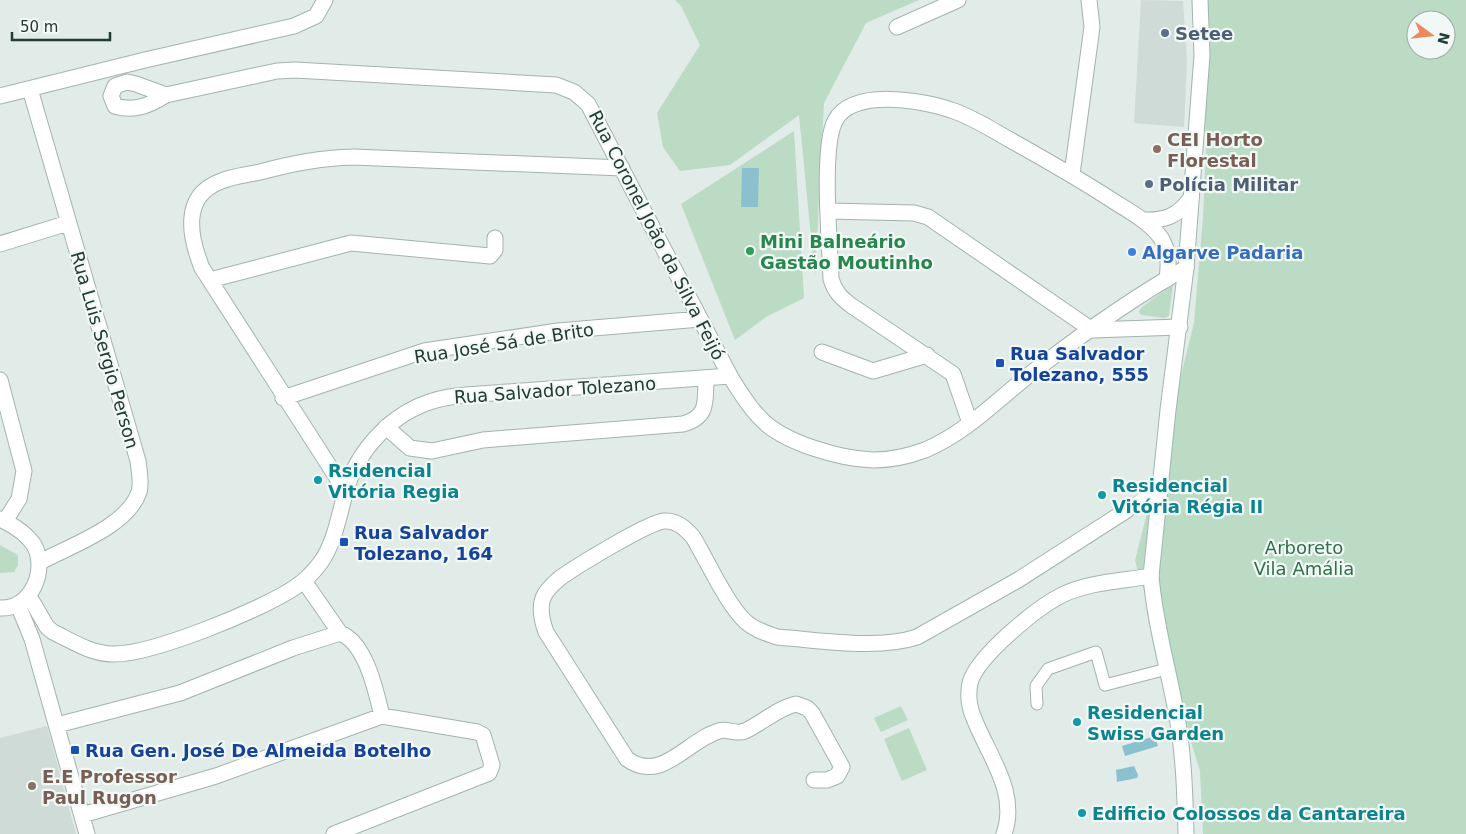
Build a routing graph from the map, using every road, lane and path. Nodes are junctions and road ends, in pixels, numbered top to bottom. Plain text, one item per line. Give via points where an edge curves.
1 (325, 0) edge
2 (958, 0) edge
3 (1089, 0) edge
4 (1200, 0) edge
5 (897, 27) dead end
6 (30, 89) junction
7 (166, 95) dead end
8 (0, 96) edge
9 (622, 168) junction
10 (1072, 174) junction
11 (1191, 198) junction
12 (828, 211) junction
13 (1143, 220) junction
14 (68, 223) junction
15 (494, 238) dead end
16 (0, 244) edge
17 (1186, 268) junction
18 (1167, 279) junction
19 (210, 280) junction
20 (1132, 301) junction
21 (700, 319) junction
22 (1180, 327) junction
23 (1143, 328) junction
24 (1092, 330) junction
25 (822, 352) dead end
26 (928, 355) junction
27 (730, 376) junction
28 (706, 378) junction
29 (0, 380) edge
30 (283, 398) junction
31 (970, 422) junction
32 (386, 427) junction
33 (1161, 478) junction
34 (346, 492) junction
35 (1159, 494) junction
36 (1127, 510) junction
37 (2, 520) edge
38 (40, 562) junction
39 (1151, 576) junction
40 (304, 581) junction
41 (24, 600) junction
42 (0, 608) edge
43 (340, 633) junction
44 (1166, 669) junction
45 (1037, 704) dead end
46 (382, 716) junction
47 (57, 725) junction
48 (814, 780) dead end
49 (82, 815) junction
50 (87, 834) edge
51 (334, 834) edge
52 (1004, 834) edge
53 (1186, 834) edge

1 - 6 street via 316,16 294,26
2 - 5 street
3 - 10 street via 1092,27
4 - 11 street via 1202,54
6 - 8 street
6 - 14 street, Rua Luis Sergio Person
7 - 9 street, Rua Coronel João da Silva Feijó via 276,71 295,70 556,85 574,92 588,104
9 - 19 street via 354,157 309,160 219,182 204,191 194,207 190,226 194,249
9 - 21 street, Rua Coronel João da Silva Feijó
10 - 12 street via 976,120 951,110 923,102 860,101 843,109 829,135
10 - 13 street
11 - 13 street via 1176,215
11 - 17 street
12 - 24 street via 921,214
12 - 26 street via 834,289 852,306
13 - 18 street via 1164,245 1168,261
14 - 16 street
14 - 38 street, Rua Luis Sergio Person via 138,461 140,484 129,511 115,522
15 - 19 street via 495,250 490,256 351,243
17 - 18 street
17 - 22 street
18 - 20 street
19 - 30 street
20 - 23 street via 1133,316
20 - 24 street
21 - 27 street, Rua Coronel João da Silva Feijó
21 - 30 street, Rua José Sá de Brito via 558,331 424,351
22 - 23 street
22 - 33 street
23 - 24 street
24 - 31 street
25 - 26 street via 873,371
26 - 31 street via 953,374
27 - 28 street, Rua Salvador Tolezano
27 - 31 street via 769,425 820,450 848,456 874,460 900,458 926,450
28 - 32 street, Rua Salvador Tolezano via 466,395 435,400
28 - 32 street via 701,416 683,424 483,440 432,451 410,448
29 - 37 street via 24,471 19,499
30 - 34 street
32 - 34 street, Rua Salvador Tolezano via 371,442 357,464
33 - 35 street
33 - 36 lane
34 - 40 street, Rua Salvador Tolezano via 322,560
35 - 36 lane
35 - 39 street
36 - 48 street via 1018,580 903,642 884,644 778,637 761,632 735,610 694,537 684,527 665,521 649,526 550,587 543,598 546,632 627,759 636,766 663,764 718,731 739,732 796,704 812,712 842,767 837,776
37 - 38 street via 22,531 34,545
38 - 41 street
39 - 44 street
39 - 52 street via 1082,588 1063,595 1039,610 979,664 970,682 969,701 972,716 1000,770 1007,820
40 - 41 street, Rua Salvador Tolezano via 269,601 190,635 114,654 96,653 53,632
40 - 43 street
41 - 42 street
41 - 47 street
43 - 46 street via 352,639 361,655 373,682
43 - 47 street via 180,693
44 - 45 street via 1105,684 1096,652 1048,669 1036,686
44 - 53 street via 1185,775
46 - 49 street via 199,782
46 - 51 street via 481,733 492,768 489,773
47 - 49 street
49 - 50 street

